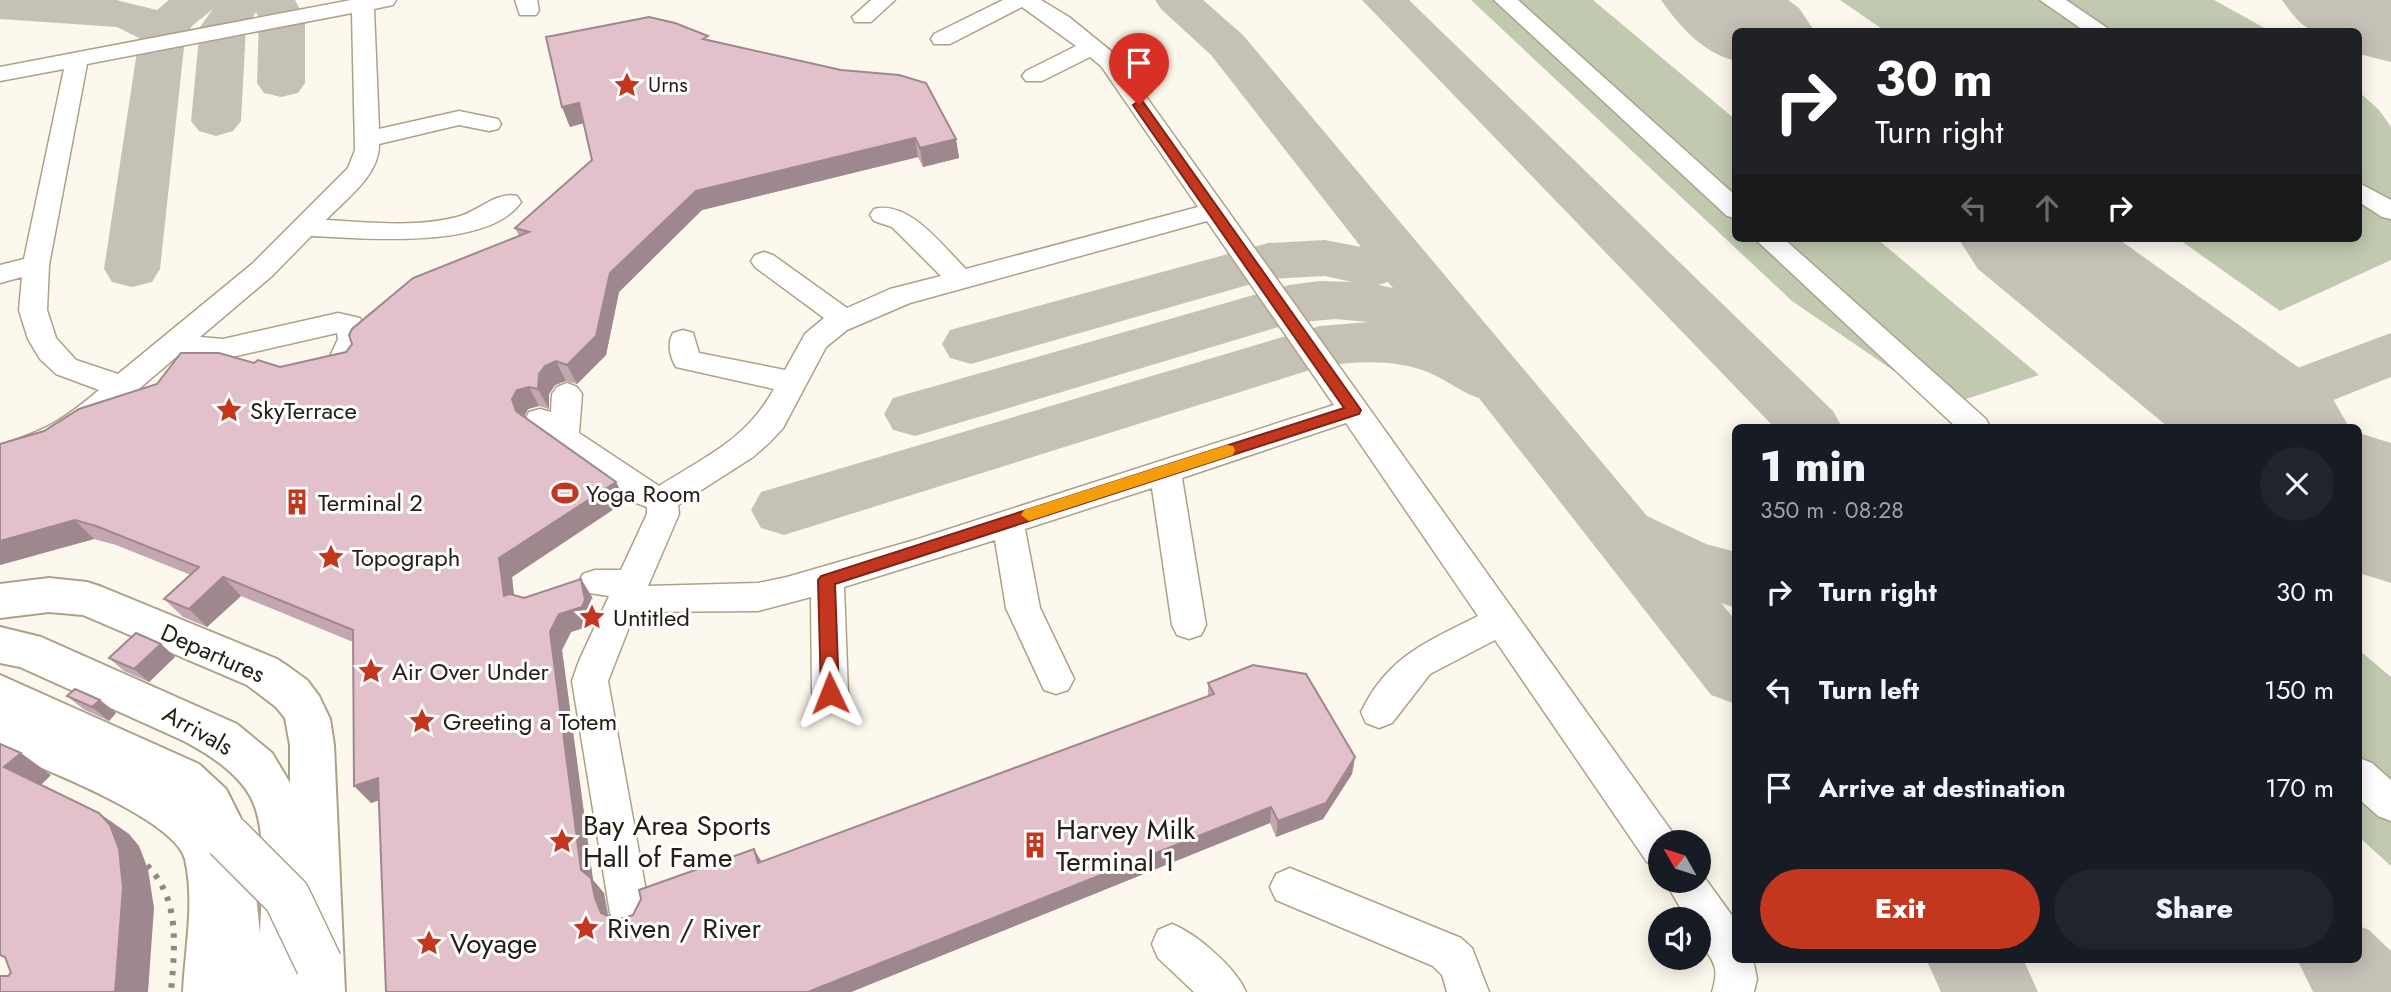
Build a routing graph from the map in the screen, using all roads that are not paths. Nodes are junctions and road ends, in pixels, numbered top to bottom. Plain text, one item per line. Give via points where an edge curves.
1 (884, 0) edge
2 (1020, 0) edge
3 (1027, 0) edge
4 (1505, 0) edge
5 (2051, 0) edge
6 (374, 2) edge
7 (863, 17) dead end
8 (2096, 28) edge
9 (942, 39) dead end
10 (1093, 46) junction
11 (77, 59) junction
12 (0, 74) edge
13 (1034, 76) dead end
14 (489, 124) dead end
15 (367, 139) junction
16 (2362, 193) edge
17 (508, 202) dead end
18 (1732, 206) edge
19 (1214, 211) junction
20 (2391, 211) edge
21 (883, 215) dead end
22 (306, 227) junction
23 (1771, 242) edge
24 (764, 261) dead end
25 (36, 265) junction
26 (0, 274) edge
27 (961, 280) junction
28 (844, 319) junction
29 (683, 340) dead end
30 (179, 341) junction
31 (223, 349) junction
32 (336, 363) edge
33 (270, 366) edge
34 (793, 382) junction
35 (124, 387) junction
36 (567, 394) dead end
37 (1353, 410) junction
38 (1972, 424) edge
39 (0, 456) edge
40 (1165, 470) junction
41 (662, 500) junction
42 (1008, 522) junction
43 (827, 580) junction
44 (598, 589) junction
45 (0, 601) edge
46 (1502, 621) junction
47 (1188, 625) dead end
48 (9, 652) edge
49 (1056, 680) dead end
50 (830, 693) dead end
51 (0, 694) edge
52 (1379, 712) dead end
53 (0, 729) edge
54 (2362, 778) edge
55 (2391, 804) edge
56 (1648, 830) edge
57 (227, 837) junction
58 (1290, 887) dead end
59 (1692, 893) edge
60 (630, 913) edge
61 (1172, 944) dead end
62 (1732, 953) edge
63 (1737, 963) edge
64 (306, 985) edge
65 (208, 992) edge
66 (240, 992) edge
67 (1225, 992) edge
68 (1468, 992) edge
69 (1733, 992) edge

1 - 7 lane
2 - 9 lane
3 - 10 lane
4 - 18 lane
5 - 8 lane
6 - 11 lane
6 - 15 lane
10 - 13 lane
10 - 19 lane via 1109,61
11 - 12 lane
11 - 25 lane
14 - 15 lane via 459,118
15 - 22 lane via 359,171
16 - 20 lane
17 - 22 lane via 493,215 432,231
19 - 27 lane
19 - 37 lane
21 - 27 lane via 901,221
22 - 30 lane
23 - 38 lane
24 - 28 lane
25 - 26 lane
25 - 35 lane via 33,310 50,352 66,367
27 - 28 lane via 900,296
28 - 34 lane via 822,332
29 - 34 lane via 686,360
30 - 31 lane via 208,350
30 - 35 lane
31 - 32 lane via 338,323 350,325 352,332
31 - 33 lane
34 - 41 lane via 772,420 743,449
35 - 39 lane via 75,427
36 - 41 lane via 552,428 642,493
37 - 40 lane
37 - 46 lane
40 - 42 lane
40 - 47 lane
41 - 44 lane via 663,514
42 - 43 lane
42 - 49 lane via 1026,618
43 - 44 lane via 758,597 643,600
43 - 50 lane
44 - 60 lane via 596,661 590,681
45 - 64 main road, Departures via 49,595 87,599 262,672 306,710 312,745
46 - 52 lane via 1418,664
46 - 56 lane
48 - 64 main road, Arrivals via 211,733 256,767 279,806
51 - 57 main road via 183,778 210,804
53 - 65 main road via 154,799 198,834 213,886
54 - 55 lane
57 - 64 main road, bridge via 287,897
57 - 66 main road
58 - 68 lane via 1447,951 1458,962
59 - 62 lane
61 - 67 lane
63 - 69 lane via 1738,984

